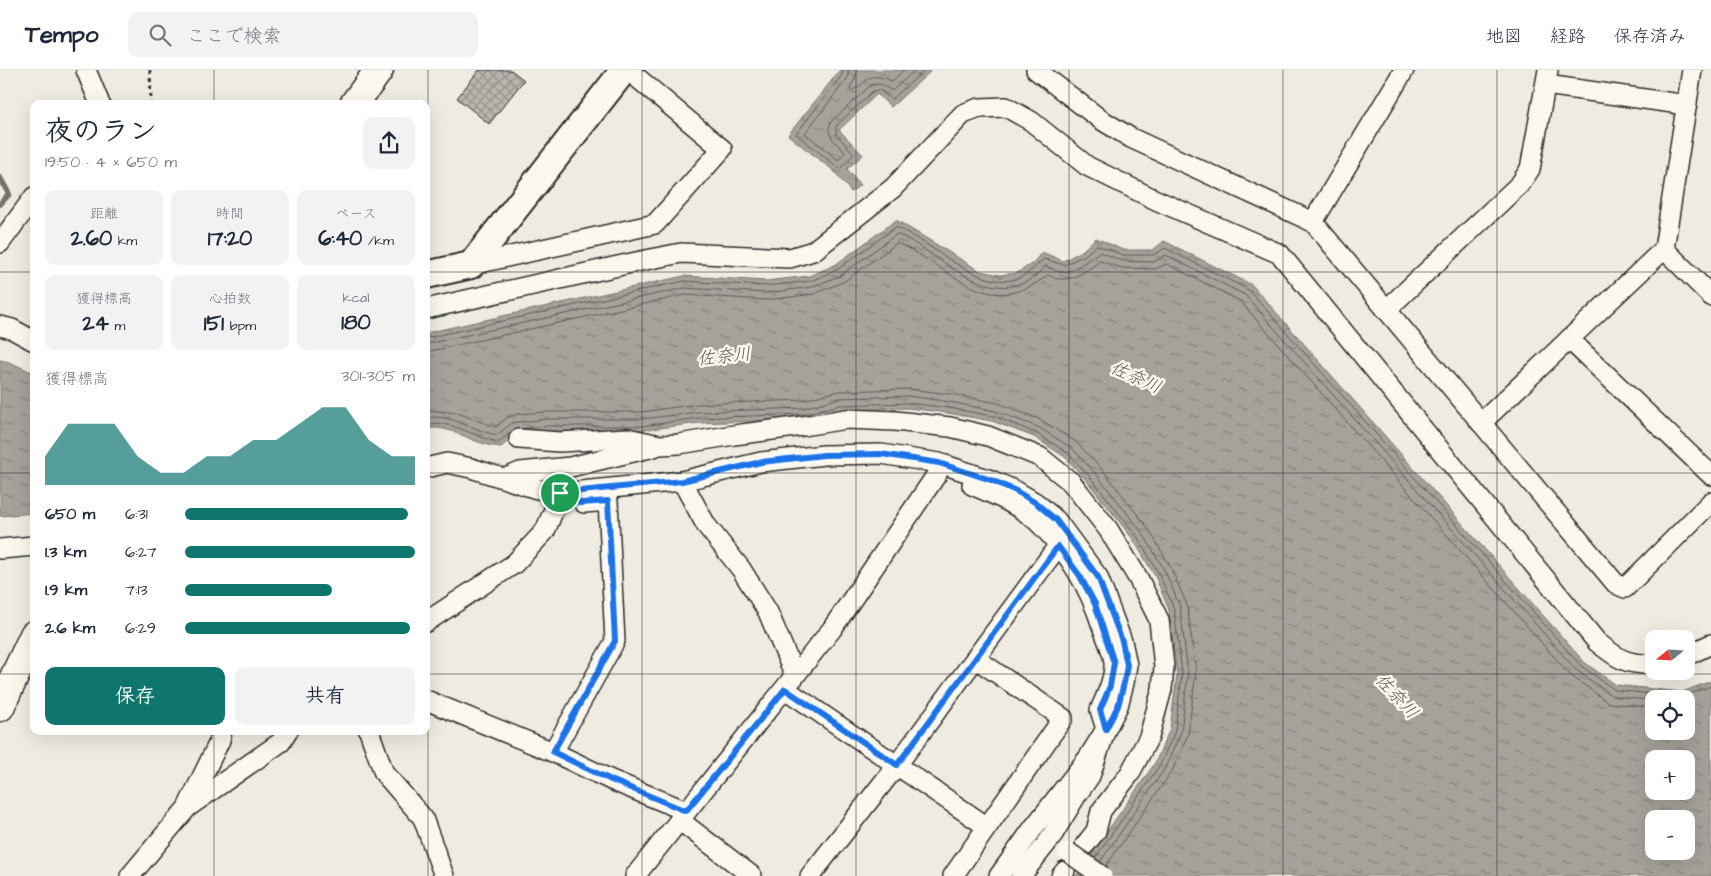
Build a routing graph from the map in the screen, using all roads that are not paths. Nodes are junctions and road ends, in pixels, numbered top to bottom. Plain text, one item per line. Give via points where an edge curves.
1 (86, 70) edge
2 (379, 70) edge
3 (624, 70) edge
4 (628, 70) edge
5 (1036, 70) edge
6 (1404, 70) edge
7 (1692, 70) edge
8 (1547, 78) edge
9 (98, 100) edge
10 (357, 100) edge
11 (1687, 105) junction
12 (30, 202) edge
13 (1313, 222) junction
14 (0, 243) edge
15 (1664, 249) junction
16 (471, 265) junction
17 (430, 274) edge
18 (1711, 296) edge
19 (430, 308) edge
20 (1386, 310) junction
21 (0, 326) edge
22 (30, 339) edge
23 (1569, 339) junction
24 (1481, 423) junction
25 (519, 439) dead end
26 (660, 445) junction
27 (430, 467) edge
28 (938, 469) junction
29 (1711, 475) edge
30 (506, 478) junction
31 (682, 481) junction
32 (559, 497) junction
33 (1711, 502) edge
34 (30, 546) edge
35 (1058, 546) junction
36 (0, 549) edge
37 (430, 619) edge
38 (30, 643) edge
39 (1711, 644) edge
40 (1695, 652) edge
41 (976, 659) junction
42 (1645, 664) edge
43 (790, 682) junction
44 (430, 702) edge
45 (0, 707) edge
46 (1106, 729) junction
47 (221, 735) edge
48 (285, 735) edge
49 (370, 735) edge
50 (553, 752) junction
51 (897, 765) junction
52 (187, 808) junction
53 (683, 815) junction
54 (986, 826) junction
55 (1050, 839) junction
56 (1070, 861) edge
57 (130, 876) edge
58 (444, 876) edge
59 (635, 876) edge
60 (752, 876) edge
61 (810, 876) edge
62 (952, 876) edge
63 (999, 876) edge
64 (1021, 876) edge
65 (1102, 876) edge

1 - 9 street
2 - 10 highway
3 - 16 street
4 - 16 street via 722,149 655,224
5 - 13 street via 1100,119 1131,138
6 - 13 street
7 - 11 street
8 - 11 street
8 - 20 street via 1530,169 1520,184
11 - 15 street
12 - 14 street
13 - 20 street
15 - 18 street
15 - 23 street
16 - 17 street
19 - 42 street via 681,253 790,258 812,251 892,188 963,114 979,108 1006,107 1031,121 1087,166 1280,254 1597,642 1615,657
20 - 24 street
21 - 22 street
23 - 24 street
23 - 29 street
24 - 33 street via 1616,584 1625,588
25 - 26 street via 560,442 626,438
26 - 30 street via 570,467 520,472
26 - 56 street via 846,419 895,421 950,427 988,436 1040,457 1072,482 1108,529 1159,620 1164,667 1162,689 1149,737 1129,775 1101,811 1096,831
27 - 30 street via 447,463
28 - 31 street via 881,454 824,455 761,462
28 - 35 street via 1000,498 1041,525
28 - 43 street via 832,629
28 - 46 street via 991,480 1036,503 1056,520 1098,577 1122,641 1127,665 1118,706
30 - 32 street
31 - 32 street
31 - 43 street via 706,525 741,569 768,612
32 - 37 street via 545,531 514,564
32 - 50 street via 582,503 608,501 615,641
34 - 36 street
35 - 41 street
35 - 46 street via 1095,604 1114,663 1110,686 1100,710
38 - 45 highway
39 - 40 street
41 - 51 street
41 - 54 street via 1063,718
43 - 51 street
43 - 53 street
44 - 50 street
46 - 55 street via 1090,776
46 - 63 street via 1088,758
47 - 52 street
48 - 52 street via 281,742
49 - 58 street via 384,772 423,818
50 - 53 street
51 - 54 street
51 - 61 street
52 - 57 street
53 - 59 street
53 - 60 street
54 - 62 street
55 - 56 street
55 - 64 street
56 - 65 street, bridge

